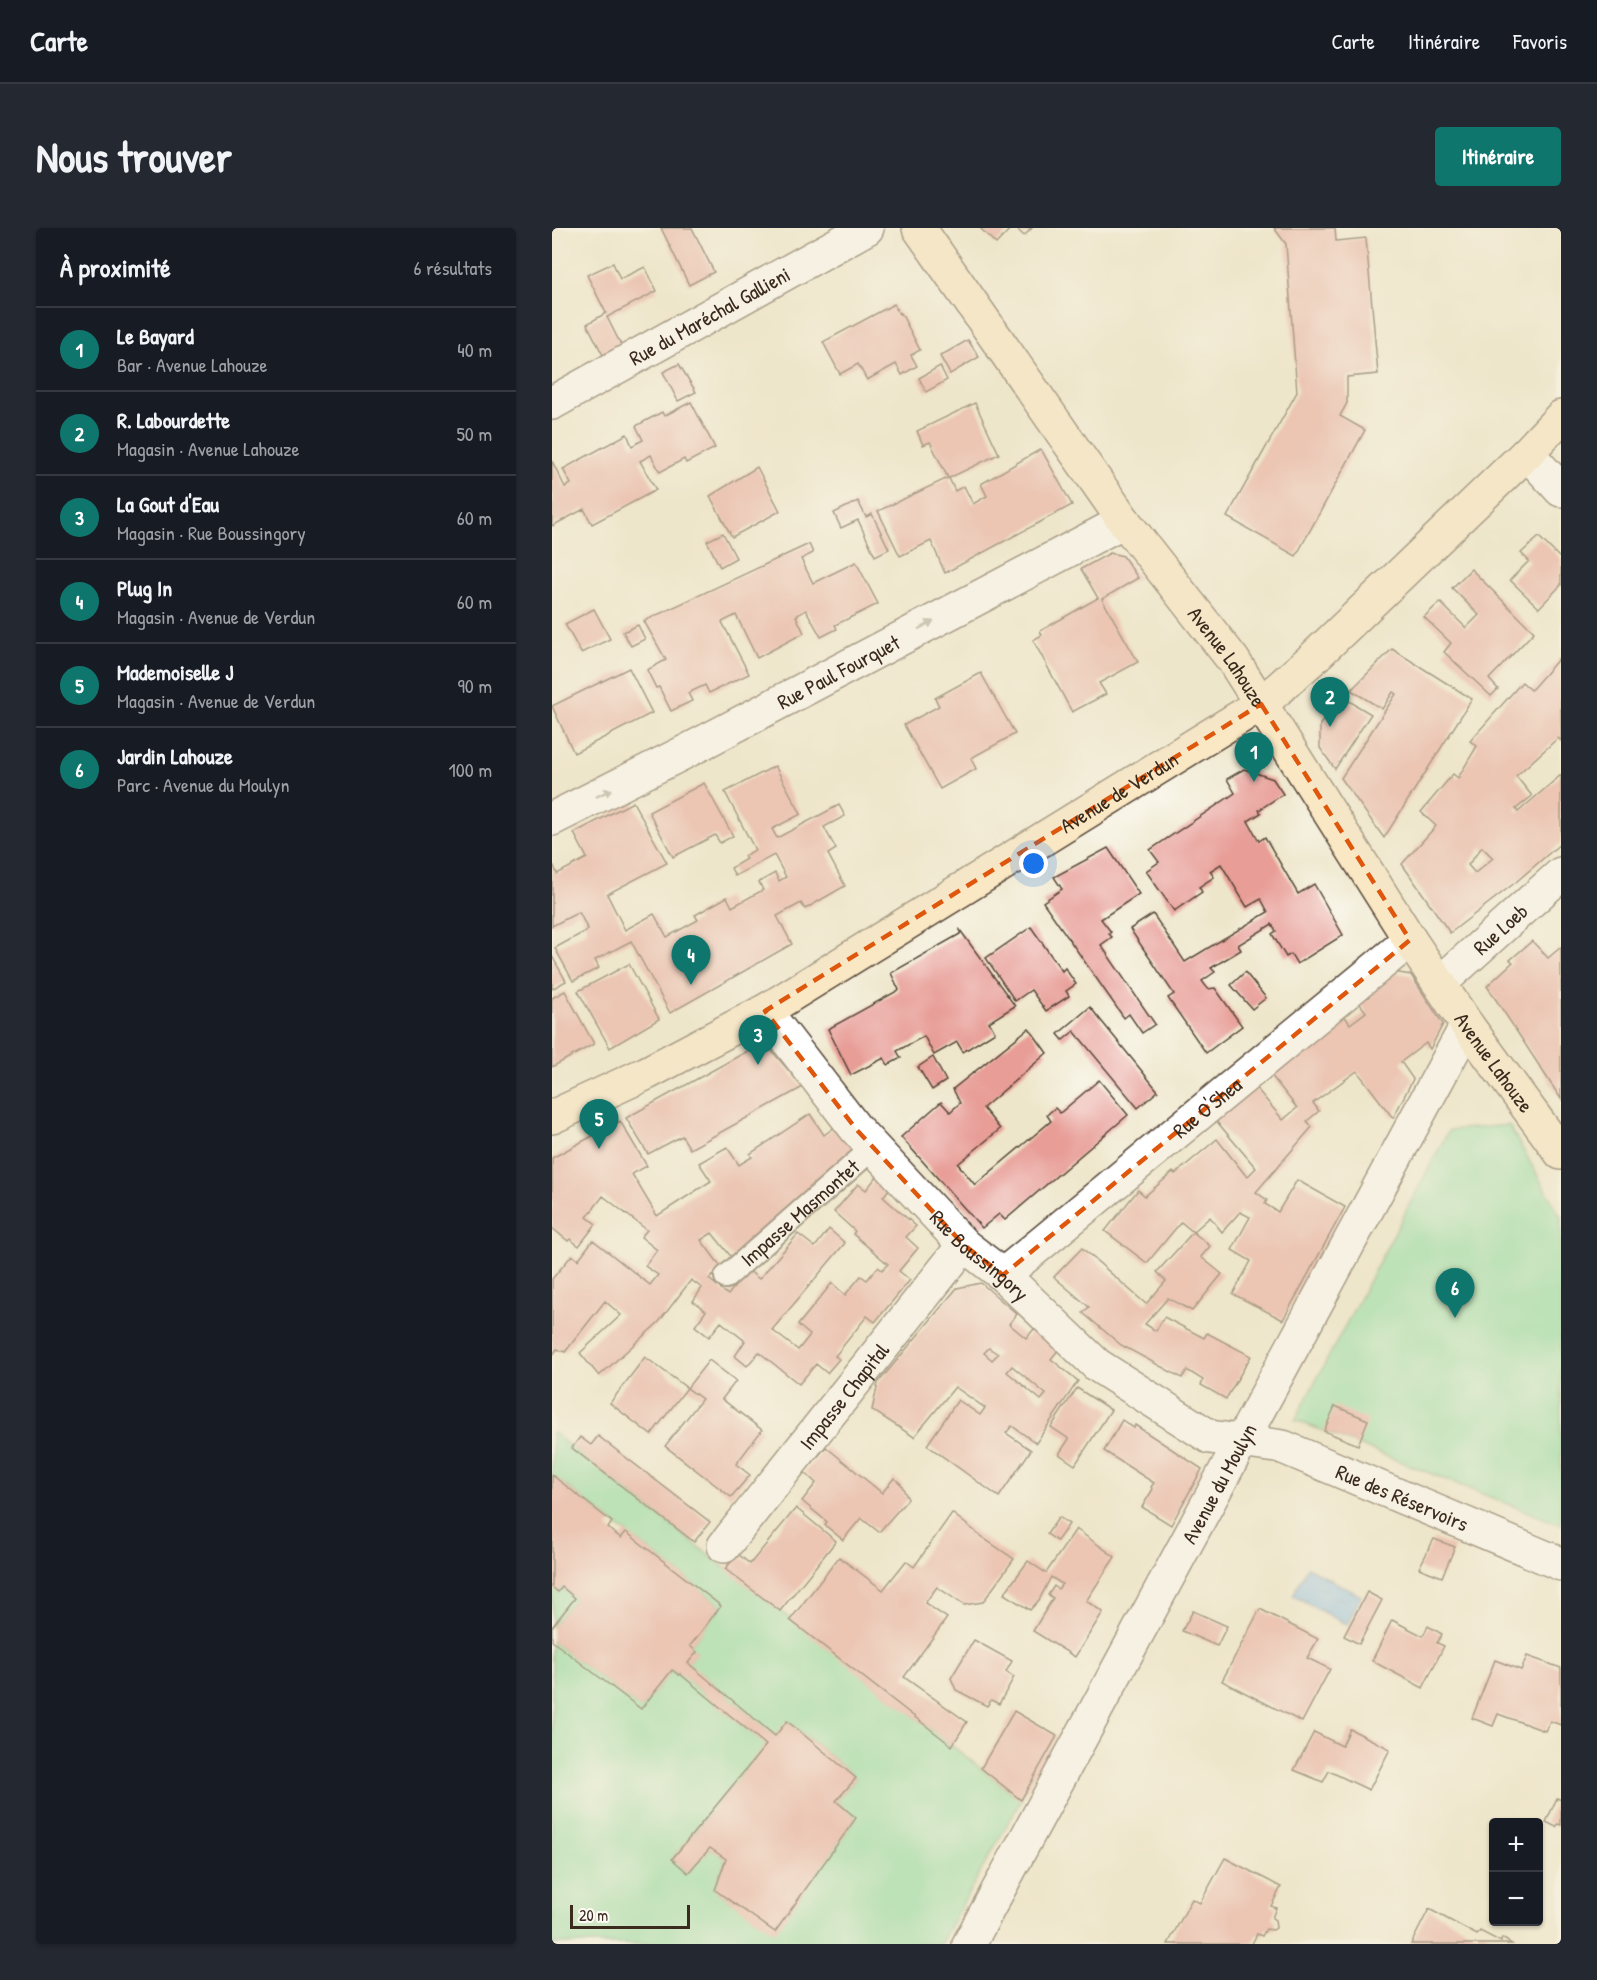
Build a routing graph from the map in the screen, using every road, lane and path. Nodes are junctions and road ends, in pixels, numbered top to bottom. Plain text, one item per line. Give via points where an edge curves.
1 (867, 228) edge
2 (919, 228) edge
3 (552, 403) edge
4 (1561, 417) edge
5 (1527, 453) junction
6 (1561, 490) edge
7 (1124, 521) junction
8 (1261, 704) junction
9 (552, 819) edge
10 (1561, 874) edge
11 (1410, 940) junction
12 (1440, 983) junction
13 (765, 1011) junction
14 (1467, 1025) junction
15 (552, 1117) edge
16 (873, 1148) junction
17 (1561, 1153) edge
18 (964, 1245) junction
19 (1003, 1275) junction
20 (726, 1277) dead end
21 (1241, 1441) junction
22 (723, 1546) dead end
23 (1561, 1564) edge
24 (969, 1944) edge

1 - 3 street, Rue du Maréchal Gallieni
2 - 7 main road, Avenue Lahouze
4 - 5 main road, Avenue de Verdun
5 - 6 street
5 - 8 main road, Avenue de Verdun
7 - 8 main road, Avenue Lahouze via 1233,660
9 -> 7 street, Rue Paul Fourquet
8 - 11 main road, Avenue Lahouze
8 - 13 main road, Avenue de Verdun
10 - 12 street, Rue Loeb
11 - 12 main road, Avenue Lahouze
11 - 19 street, Rue O'Shea
12 - 14 main road, Avenue Lahouze
13 - 15 main road, Avenue de Verdun
13 - 16 street, Rue Boussingory
14 - 17 main road, Avenue Lahouze
14 - 21 street, Avenue du Moulyn
16 - 18 street, Rue Boussingory
16 - 20 lane, Impasse Masmontet
18 - 19 street, Rue Boussingory
18 - 22 street, Impasse Chapital
19 - 21 street, Rue Boussingory via 1097,1365 1210,1437
21 - 23 street, Rue des Réservoirs via 1283,1447
21 - 24 street, Avenue du Moulyn

